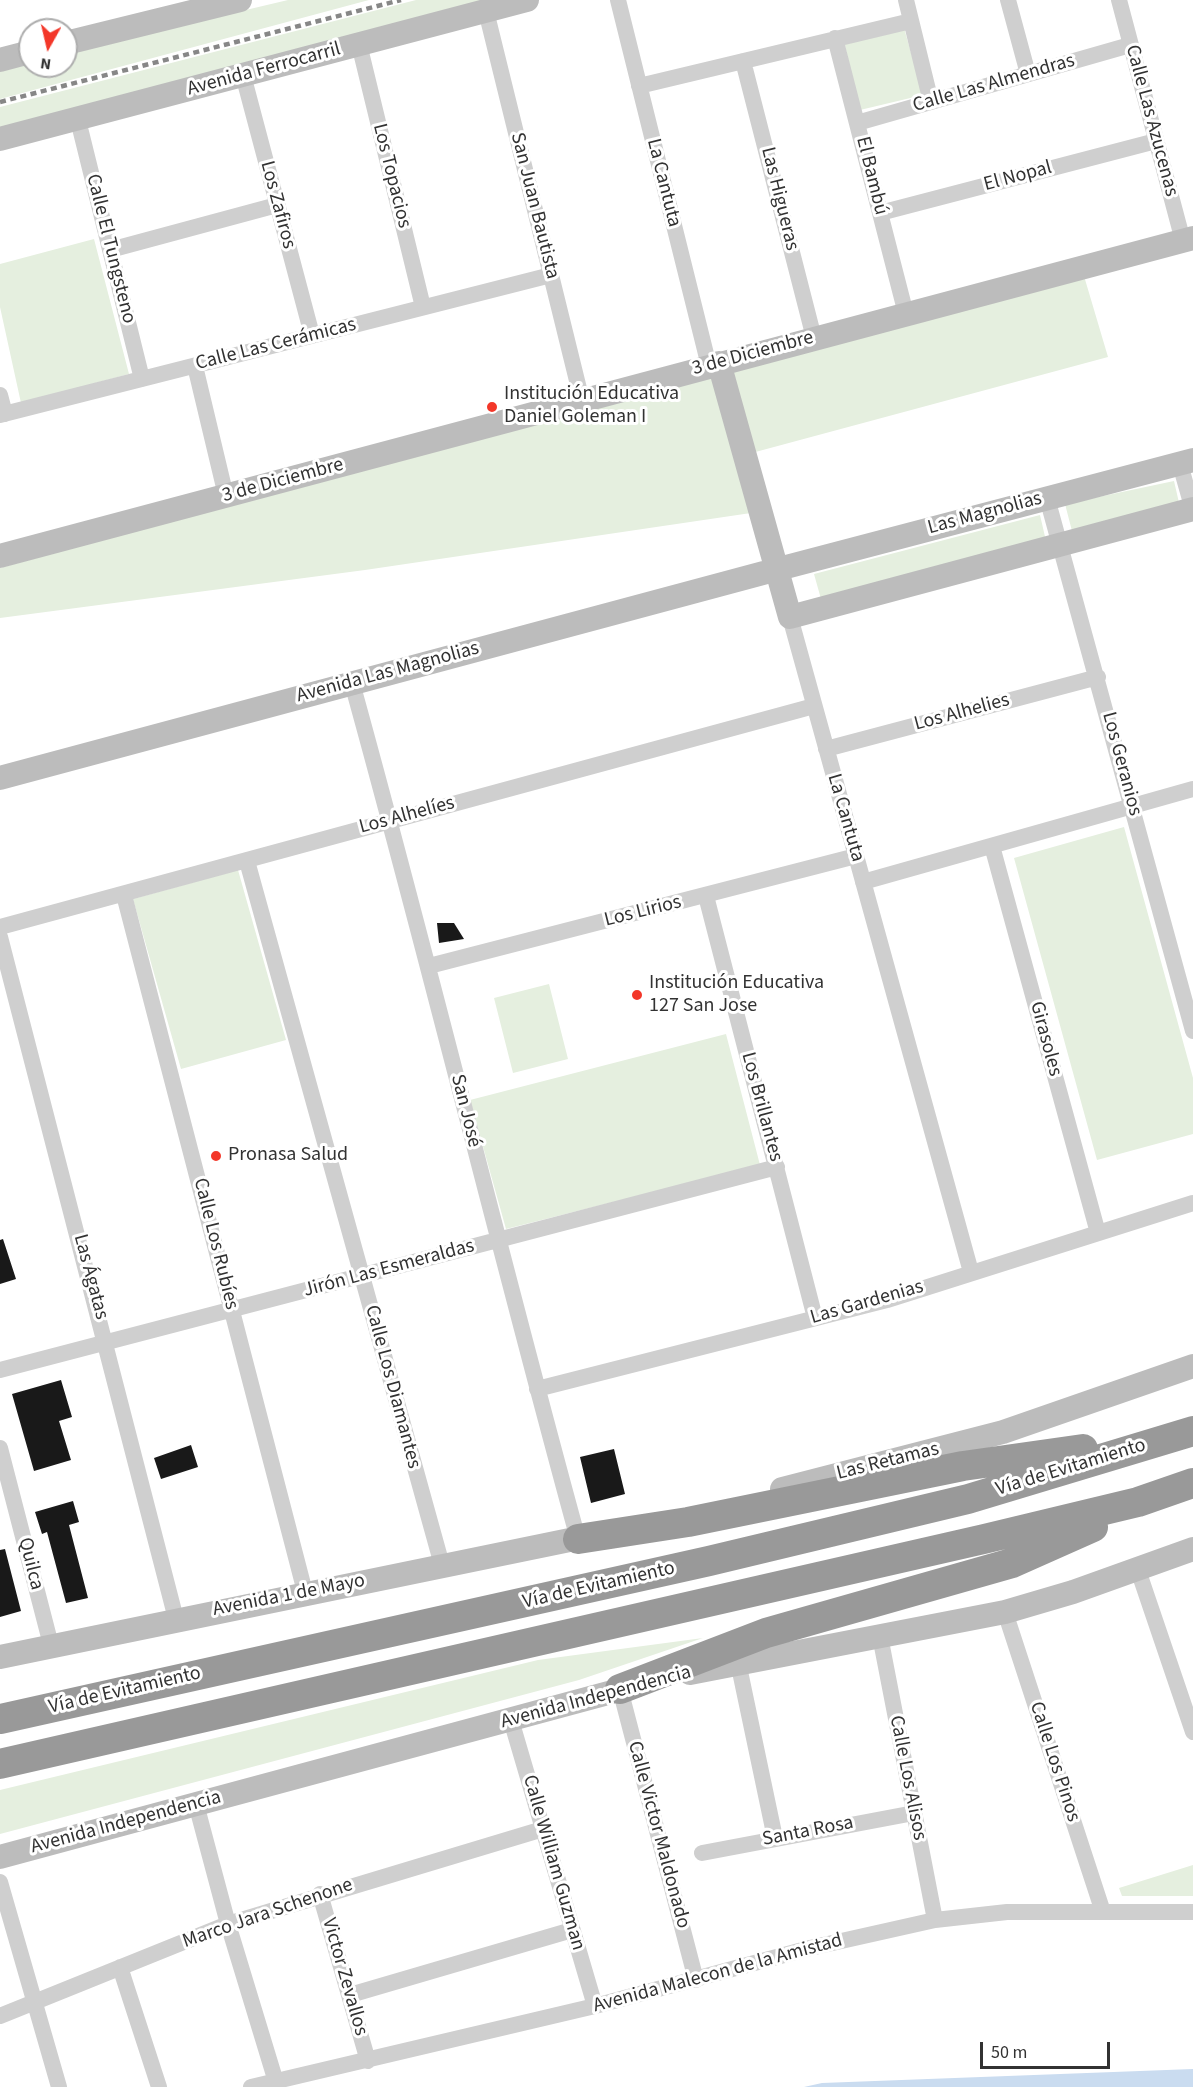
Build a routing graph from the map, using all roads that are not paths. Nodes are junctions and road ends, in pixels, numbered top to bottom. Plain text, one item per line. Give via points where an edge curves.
1 (527, 0) edge
2 (618, 0) edge
3 (906, 0) edge
4 (1008, 0) edge
5 (1119, 0) edge
6 (231, 1) edge
7 (486, 11) junction
8 (911, 21) junction
9 (835, 38) junction
10 (78, 40) edge
11 (359, 44) junction
12 (1130, 45) junction
13 (18, 55) edge
14 (0, 60) edge
15 (743, 61) junction
16 (1029, 74) junction
17 (243, 75) junction
18 (639, 86) junction
19 (931, 102) junction
20 (78, 120) junction
21 (857, 123) junction
22 (0, 140) edge
23 (1156, 141) junction
24 (277, 205) junction
25 (880, 213) junction
26 (1188, 240) edge
27 (110, 250) junction
28 (551, 275) junction
29 (423, 307) junction
30 (906, 314) junction
31 (312, 335) junction
32 (814, 338) junction
33 (714, 364) junction
34 (195, 366) junction
35 (142, 379) junction
36 (0, 395) edge
37 (582, 400) junction
38 (2, 415) edge
39 (1186, 462) edge
40 (226, 496) junction
41 (1047, 498) junction
42 (1193, 509) edge
43 (1059, 546) junction
44 (0, 556) edge
45 (777, 569) junction
46 (790, 617) junction
47 (1098, 677) junction
48 (352, 683) junction
49 (814, 706) junction
50 (826, 749) junction
51 (0, 778) edge
52 (1193, 789) edge
53 (1132, 806) junction
54 (390, 820) junction
55 (992, 846) junction
56 (856, 856) junction
57 (247, 861) junction
58 (863, 882) junction
59 (124, 895) junction
60 (706, 896) junction
61 (0, 927) edge
62 (0, 937) edge
63 (429, 966) junction
64 (1193, 1031) edge
65 (777, 1167) junction
66 (1193, 1203) edge
67 (1098, 1233) junction
68 (497, 1240) junction
69 (971, 1272) junction
70 (362, 1276) junction
71 (232, 1309) junction
72 (815, 1318) junction
73 (106, 1341) junction
74 (1193, 1366) edge
75 (0, 1370) edge
76 (537, 1389) junction
77 (1187, 1433) edge
78 (0, 1448) edge
79 (1193, 1483) edge
80 (1138, 1502) junction
81 (578, 1539) junction
82 (1193, 1549) edge
83 (442, 1565) junction
84 (1138, 1570) junction
85 (305, 1592) junction
86 (1005, 1612) junction
87 (177, 1619) junction
88 (880, 1636) junction
89 (51, 1645) junction
90 (0, 1657) edge
91 (738, 1662) junction
92 (620, 1689) junction
93 (1189, 1707) edge
94 (0, 1719) edge
95 (511, 1720) junction
96 (1193, 1732) edge
97 (0, 1764) edge
98 (196, 1804) junction
99 (914, 1813) junction
100 (543, 1829) junction
101 (775, 1838) junction
102 (702, 1853) dead end
103 (0, 1857) edge
104 (0, 1882) edge
105 (320, 1894) junction
106 (1102, 1912) junction
107 (1193, 1912) edge
108 (935, 1920) junction
109 (228, 1924) junction
110 (572, 1930) junction
111 (120, 1966) junction
112 (696, 1980) junction
113 (350, 1995) junction
114 (34, 2002) junction
115 (595, 2006) junction
116 (0, 2016) edge
117 (368, 2061) junction
118 (276, 2082) junction
119 (60, 2087) edge
120 (159, 2087) edge
121 (251, 2087) edge

1 - 7 street, Avenida Ferrocarril
2 - 18 street, La Cantuta
3 - 8 street
4 - 16 street
5 - 12 street, Calle Las Azucenas
6 - 10 street
7 - 11 street, Avenida Ferrocarril
7 - 28 street, San Juan Bautista
8 - 9 street
8 - 19 street
9 - 15 street
9 - 21 street, El Bambú
11 - 17 street, Avenida Ferrocarril
11 - 29 street, Los Topacios
12 - 16 street, Calle Las Almendras
12 - 23 street, Calle Las Azucenas
13 - 14 street
15 - 18 street
15 - 32 street, Las Higueras
16 - 19 street, Calle Las Almendras
17 - 20 street, Avenida Ferrocarril
17 - 24 street, Los Zafiros
18 - 33 street, La Cantuta
19 - 21 street, Calle Las Almendras
20 - 22 street, Avenida Ferrocarril
20 - 27 street, Calle El Tungsteno
21 - 25 street, El Bambú
23 - 25 street, El Nopal
23 - 26 street, Calle Las Azucenas
24 - 27 street
24 - 31 street, Los Zafiros
25 - 30 street, El Bambú
26 - 30 street, 3 de Diciembre
27 - 35 street, Calle El Tungsteno
28 - 29 street, Calle Las Cerámicas
28 - 37 street, San Juan Bautista
29 - 31 street, Calle Las Cerámicas
30 - 32 street, 3 de Diciembre
31 - 34 street, Calle Las Cerámicas
32 - 33 street, 3 de Diciembre
33 - 37 street, 3 de Diciembre
33 - 45 street, La Cantuta
34 - 35 street, Calle Las Cerámicas
34 - 40 street
35 - 38 street, Calle Las Cerámicas
36 - 38 street
37 - 40 street, 3 de Diciembre
39 - 41 street, Las Magnolias
39 - 42 street
40 - 44 street, 3 de Diciembre
41 - 43 street, Los Geranios
41 - 45 street, Las Magnolias
42 - 43 street
43 - 46 street
43 - 47 street, Los Geranios
45 - 46 street, La Cantuta
45 - 48 street, Avenida Las Magnolias
46 - 49 street, La Cantuta
47 - 50 street, Los Alhelies
47 - 53 street, Los Geranios
48 - 51 street, Avenida Las Magnolias
48 - 54 street, San José
49 - 50 street, La Cantuta
49 - 54 street, Los Alhelíes
50 - 56 street, La Cantuta
52 - 53 street
53 - 55 street
53 - 64 street, Los Geranios
54 - 57 street, Los Alhelíes
54 - 63 street, San José
55 - 58 street
55 - 67 street, Girasoles
56 - 58 street, La Cantuta
56 - 60 street, Los Lirios
57 - 59 street, Los Alhelíes
57 - 70 street, Calle Los Diamantes
58 - 69 street, La Cantuta
59 - 61 street, Los Alhelíes
59 - 71 street, Calle Los Rubíes
60 - 63 street, Los Lirios
60 - 65 street, Los Brillantes
62 - 73 street, Las Ágatas
63 - 68 street, San José
65 - 68 street, Jirón Las Esmeraldas
65 - 72 street, Los Brillantes
66 - 67 street, Las Gardenias
67 - 69 street, Las Gardenias
68 - 70 street, Jirón Las Esmeraldas
68 - 76 street, San José
69 - 72 street, Las Gardenias via 887,1300
70 - 71 street, Jirón Las Esmeraldas
70 - 83 street, Calle Los Diamantes
71 - 73 street, Jirón Las Esmeraldas
71 - 85 street, Calle Los Rubíes
72 - 76 street, Las Gardenias
73 - 75 street, Jirón Las Esmeraldas
73 - 87 street, Las Ágatas
74 - 81 street, Las Retamas via 1003,1432
76 - 81 street, San José
77 - 81 highway via 963,1466 688,1522
77 - 94 highway, Vía de Evitamiento via 968,1499 709,1561
78 - 89 street, Quilca
79 - 80 highway, Vía de Evitamiento
80 - 92 highway via 1100,1524 1012,1563 766,1633
80 - 97 highway, Vía de Evitamiento
81 - 83 street, Avenida 1 de Mayo
82 - 84 street, Avenida Independencia
83 - 85 street, Avenida 1 de Mayo
84 - 86 street, Avenida Independencia
84 - 93 street
85 - 87 street, Avenida 1 de Mayo
86 - 88 street, Avenida Independencia
86 - 106 street, Calle Los Pinos
87 - 89 street, Avenida 1 de Mayo
88 - 91 street, Avenida Independencia
88 - 99 street, Calle Los Alisos
89 - 90 street, Avenida 1 de Mayo
91 - 92 street, Avenida Independencia
91 - 101 street
92 - 95 street, Avenida Independencia
92 - 112 street, Calle Victor Maldonado
93 - 96 street
95 - 98 street, Avenida Independencia
95 - 100 street, Calle William Guzman
98 - 103 street, Avenida Independencia
98 - 109 street
99 - 101 street, Santa Rosa
99 - 108 street, Calle Los Alisos
100 - 105 street, Marco Jara Schenone
100 - 110 street, Calle William Guzman
101 - 102 street, Santa Rosa
104 - 114 street
105 - 109 street, Marco Jara Schenone
105 - 113 street, Victor Zevallos
106 - 107 street, Avenida Malecon de la Amistad
106 - 108 street, Avenida Malecon de la Amistad via 1007,1912
108 - 112 street, Avenida Malecon de la Amistad via 810,1948
109 - 111 street, Marco Jara Schenone
109 - 118 street
110 - 113 street
110 - 115 street, Calle William Guzman
111 - 114 street, Marco Jara Schenone
111 - 120 street
112 - 115 street, Avenida Malecon de la Amistad
113 - 117 street, Victor Zevallos
114 - 116 street, Marco Jara Schenone
114 - 119 street
115 - 117 street, Avenida Malecon de la Amistad
117 - 118 street, Avenida Malecon de la Amistad
118 - 121 street, Avenida Malecon de la Amistad

